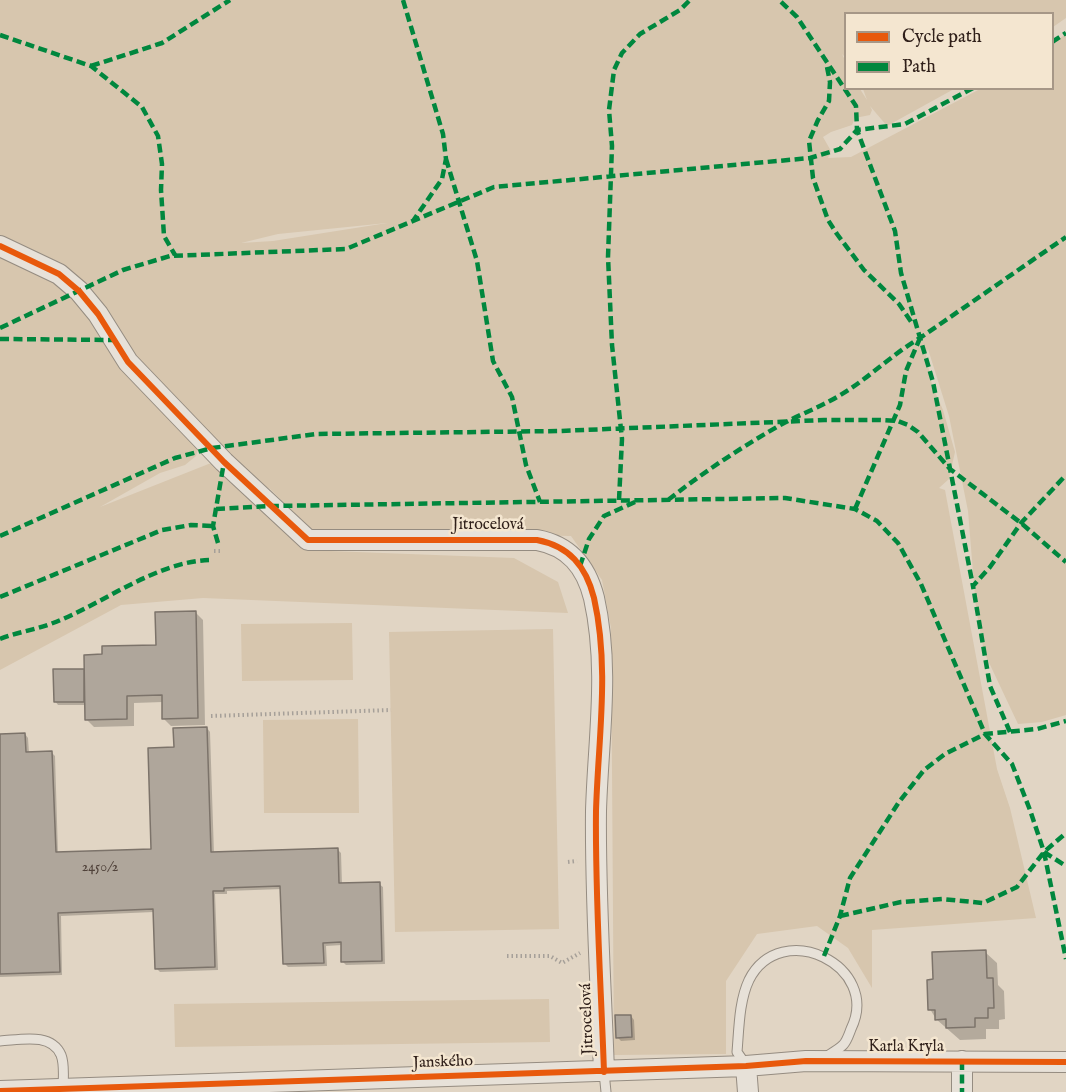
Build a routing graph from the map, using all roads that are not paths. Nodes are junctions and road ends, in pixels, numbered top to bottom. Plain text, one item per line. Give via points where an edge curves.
1 (0, 246) edge
2 (0, 1041) edge
3 (820, 1061) junction
4 (962, 1061) junction
5 (1066, 1062) edge
6 (746, 1066) junction
7 (604, 1072) junction
8 (140, 1089) edge
9 (76, 1090) edge
10 (0, 1091) edge
11 (606, 1092) edge
12 (748, 1092) edge
13 (962, 1092) edge

1 - 7 street, Jitrocelová via 59,274 79,291 128,362 224,462 308,540 537,540 564,549 580,566 594,597 602,655 596,838
2 - 9 lane via 41,1038 53,1045 61,1054
3 - 4 street, Karla Kryla
3 - 6 street, Karla Kryla
3 - 6 lane via 844,1044 856,1020 857,1000 838,965 824,956 800,950 781,952 750,979 743,999 737,1052
4 - 5 street, Karla Kryla
4 - 13 street
6 - 7 street, Janského
6 - 12 street
7 - 8 street, Janského
7 - 11 lane
8 - 9 street, Janského
9 - 10 street, Janského

